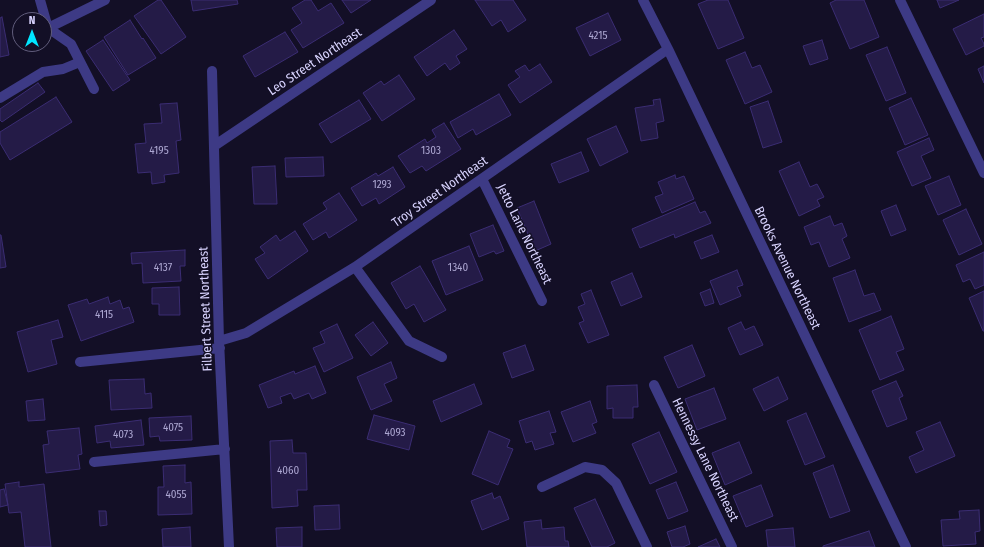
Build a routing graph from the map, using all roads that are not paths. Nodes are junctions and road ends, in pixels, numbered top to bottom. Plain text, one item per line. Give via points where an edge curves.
1 (40, 0) edge
2 (105, 0) edge
3 (431, 0) edge
4 (643, 0) edge
5 (900, 0) edge
6 (43, 12) edge
7 (52, 26) edge
8 (52, 31) edge
9 (668, 49) junction
10 (80, 62) junction
11 (212, 71) dead end
12 (94, 89) dead end
13 (0, 98) edge
14 (214, 146) junction
15 (984, 173) edge
16 (482, 178) junction
17 (355, 267) junction
18 (542, 301) dead end
19 (220, 344) junction
20 (442, 357) dead end
21 (80, 362) dead end
22 (654, 385) dead end
23 (225, 449) junction
24 (94, 462) dead end
25 (542, 487) dead end
26 (229, 547) edge
27 (647, 547) edge
28 (732, 547) edge
29 (906, 547) edge

1 - 6 street
2 - 7 street
3 - 14 street, Leo Street Northeast
4 - 9 street, Brooks Avenue Northeast
5 - 15 street
8 - 10 street via 72,44
9 - 16 street, Troy Street Northeast
9 - 29 street, Brooks Avenue Northeast
10 - 12 street
10 - 13 street via 63,69 43,72
11 - 14 street, Filbert Street Northeast
14 - 19 street, Filbert Street Northeast
16 - 17 street, Troy Street Northeast
16 - 18 street, Jetto Lane Northeast
17 - 19 street, Troy Street Northeast via 246,333
17 - 20 street via 409,341
19 - 21 street, Troy Street Northeast
19 - 23 street, Filbert Street Northeast
22 - 28 street, Hennessy Lane Northeast
23 - 24 street
23 - 26 street, Filbert Street Northeast
25 - 27 street via 585,467 602,470 616,483

